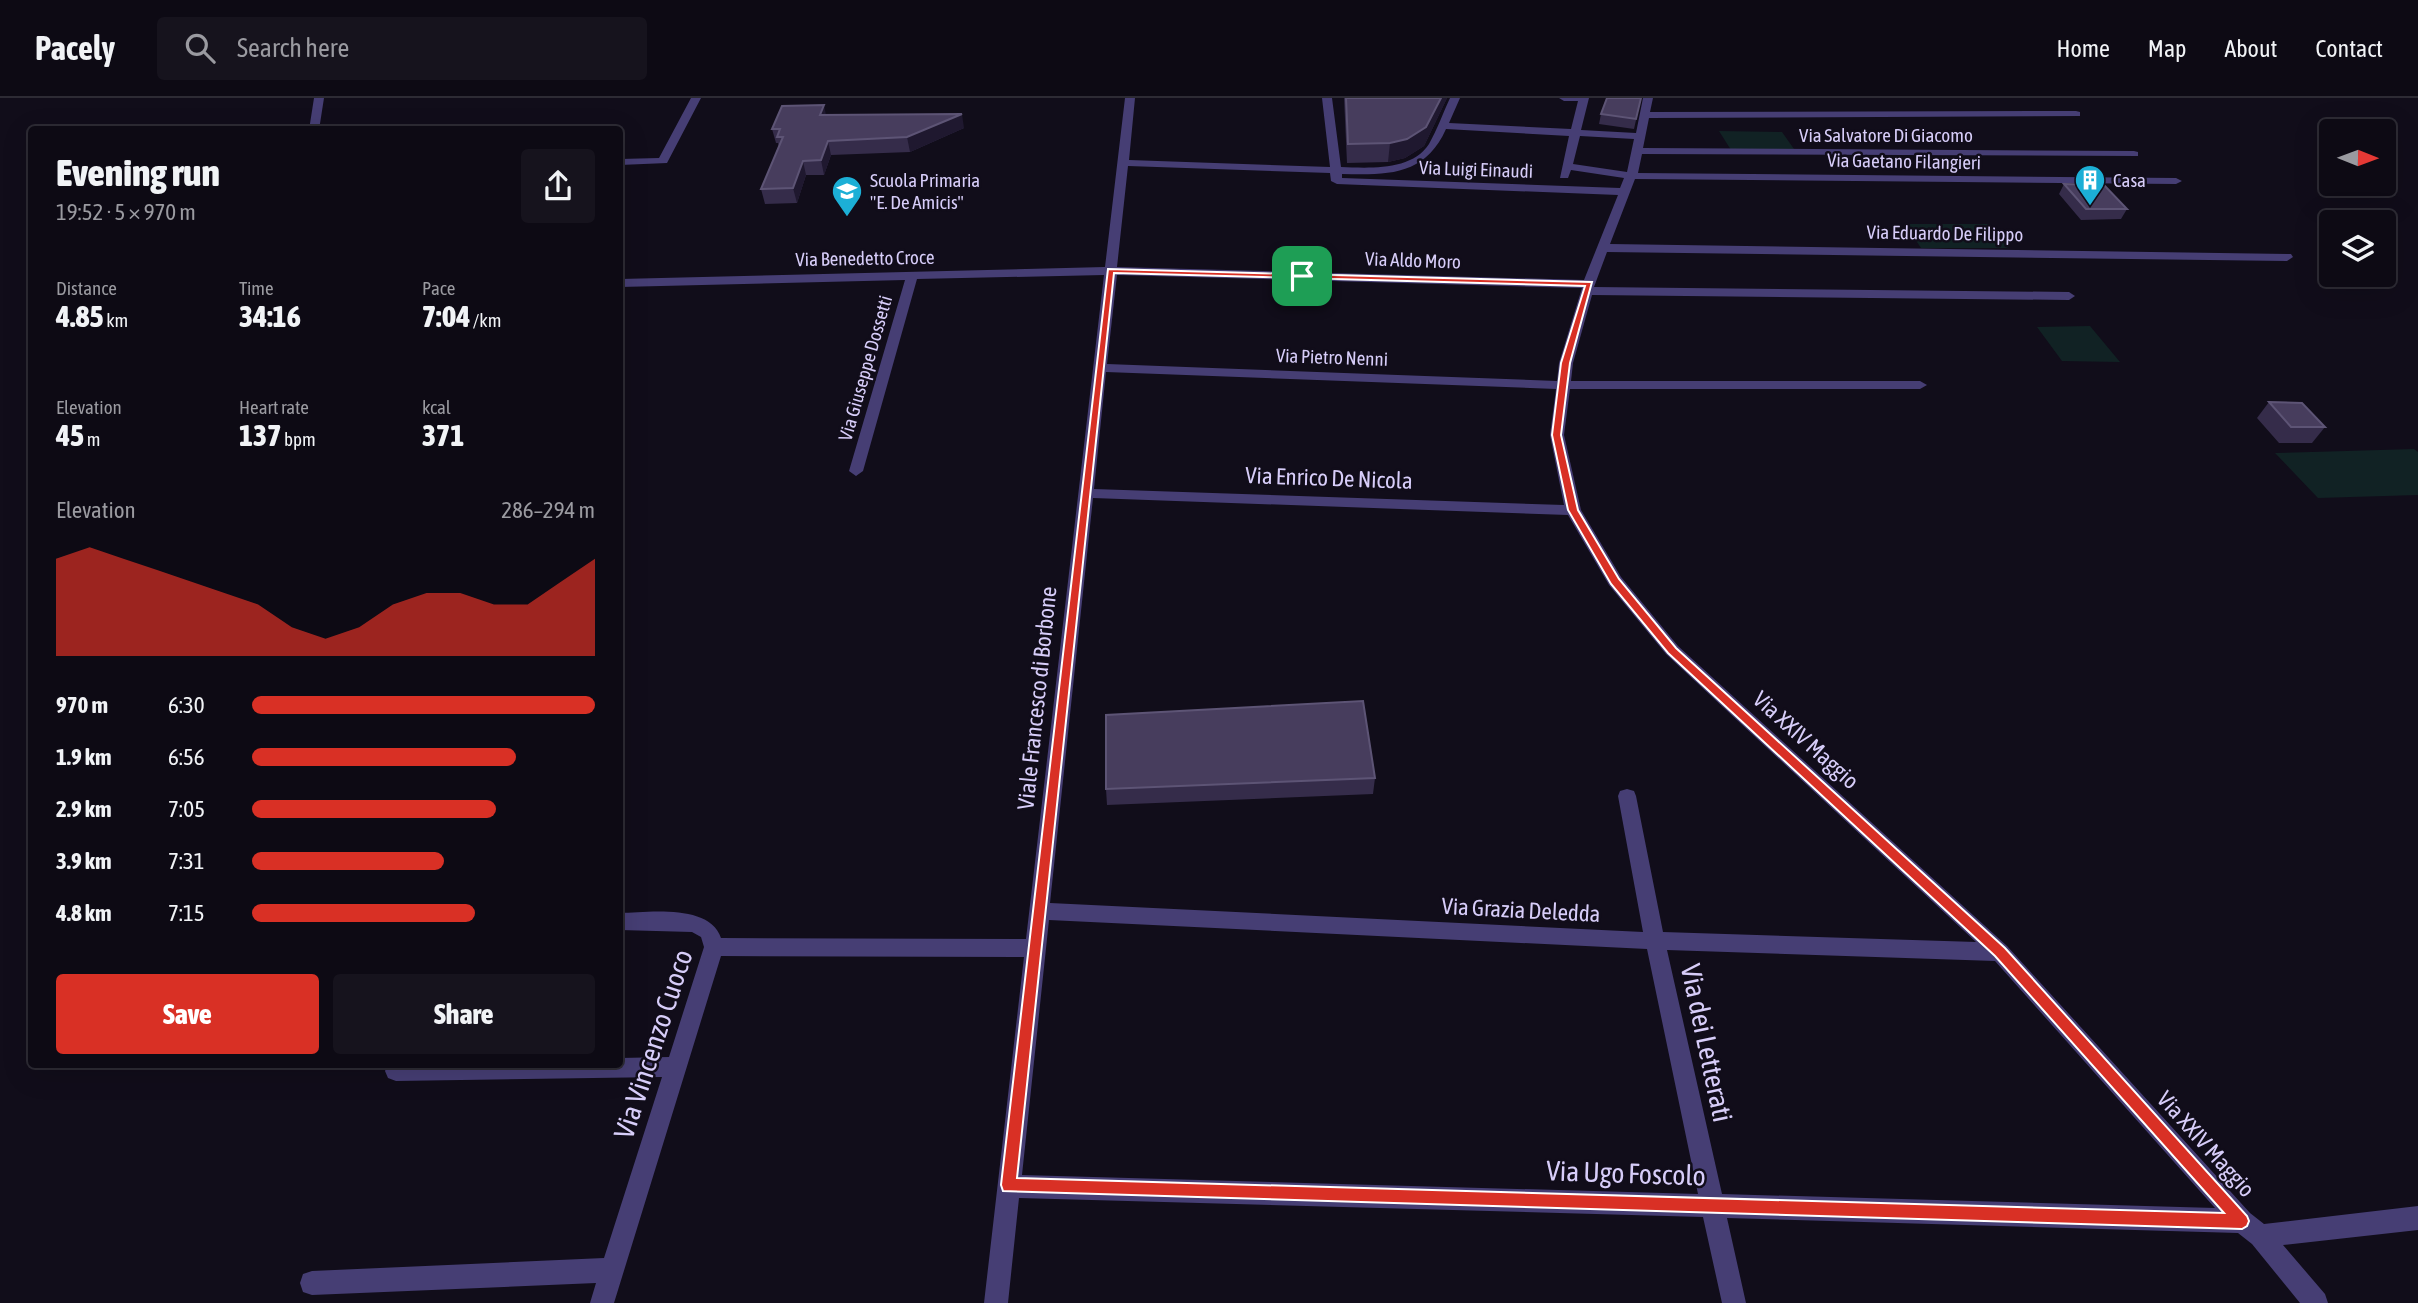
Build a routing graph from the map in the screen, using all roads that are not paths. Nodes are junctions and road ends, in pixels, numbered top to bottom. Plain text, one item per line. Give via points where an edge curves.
1 (319, 98) edge
2 (696, 98) edge
3 (1130, 98) edge
4 (1327, 98) edge
5 (1455, 98) edge
6 (1564, 98) edge
7 (1646, 106) edge
8 (2076, 114) dead end
9 (315, 126) edge
10 (1444, 126) junction
11 (1575, 132) junction
12 (1639, 143) junction
13 (2134, 154) dead end
14 (623, 162) edge
15 (1123, 163) junction
16 (1567, 166) junction
17 (1336, 170) junction
18 (2176, 181) dead end
19 (1628, 184) junction
20 (1560, 190) junction
21 (1602, 248) junction
22 (2287, 257) dead end
23 (1111, 271) junction
24 (912, 276) junction
25 (623, 284) edge
26 (1588, 287) junction
27 (2069, 296) dead end
28 (1100, 368) junction
29 (1563, 385) junction
30 (1920, 385) dead end
31 (856, 471) dead end
32 (1084, 493) junction
33 (1573, 510) junction
34 (1627, 796) dead end
35 (1039, 911) junction
36 (623, 920) edge
37 (1655, 942) junction
38 (714, 947) junction
39 (1035, 948) junction
40 (2000, 952) junction
41 (676, 1067) junction
42 (606, 1068) edge
43 (623, 1068) edge
44 (396, 1071) dead end
45 (1009, 1185) junction
46 (1713, 1206) junction
47 (2418, 1219) edge
48 (2251, 1228) junction
49 (612, 1270) junction
50 (312, 1283) dead end
51 (601, 1303) edge
52 (996, 1303) edge
53 (1734, 1303) edge
54 (2316, 1303) edge

1 - 9 street
2 - 14 street via 663,160
3 - 15 street, Viale Francesco di Borbone
4 - 17 street
5 - 10 street
6 - 11 street via 1584,98
7 - 8 street
7 - 12 street, Via XXIV Maggio
10 - 11 street, Via Salvatore Di Giacomo
10 - 17 street via 1422,158 1406,166
11 - 12 street, Via Salvatore Di Giacomo
11 - 16 street
12 - 13 street, Via Salvatore Di Giacomo
12 - 19 street, Via XXIV Maggio
15 - 17 street
15 - 23 street, Viale Francesco di Borbone
16 - 19 street
16 - 20 street
17 - 20 street, Via Luigi Einaudi via 1337,181
18 - 19 street, Via Gaetano Filangieri
19 - 20 street, Via Luigi Einaudi
19 - 21 street, Via XXIV Maggio
21 - 22 street, Via Eduardo De Filippo
21 - 26 street, Via XXIV Maggio
23 - 24 street, Via Benedetto Croce
23 - 26 street, Via Aldo Moro
23 - 28 street, Viale Francesco di Borbone
24 - 25 street, Via Benedetto Croce
24 - 31 street, Via Giuseppe Dossetti
26 - 27 street, Via Aldo Moro
26 - 29 street, Via XXIV Maggio
28 - 29 street, Via Pietro Nenni
28 - 32 street, Viale Francesco di Borbone
29 - 30 street, Via Pietro Nenni
29 - 33 street, Via XXIV Maggio via 1557,435
32 - 33 street, Via Enrico De Nicola
32 - 35 street, Viale Francesco di Borbone
33 - 40 street, Via XXIV Maggio via 1615,582 1672,650
34 - 37 street, Via dei Letterati
35 - 37 street, Via Grazia Deledda
35 - 39 street, Viale Francesco di Borbone
36 - 38 street via 696,923 709,932
37 - 40 street, Via Grazia Deledda
37 - 46 street, Via dei Letterati
38 - 39 street, Via Vincenzo Cuoco
38 - 41 street, Via Vincenzo Cuoco
39 - 45 street, Viale Francesco di Borbone
40 - 48 street, Via XXIV Maggio
41 - 43 street
41 - 49 street, Via Vincenzo Cuoco
42 - 44 street
45 - 46 street, Via Ugo Foscolo
45 - 52 street, Viale Francesco di Borbone
46 - 48 street, Via Ugo Foscolo
46 - 53 street, Via dei Letterati
47 - 48 street, Via Ugo Foscolo
48 - 54 street, Via XXIV Maggio
49 - 50 street
49 - 51 street, Via Vincenzo Cuoco

